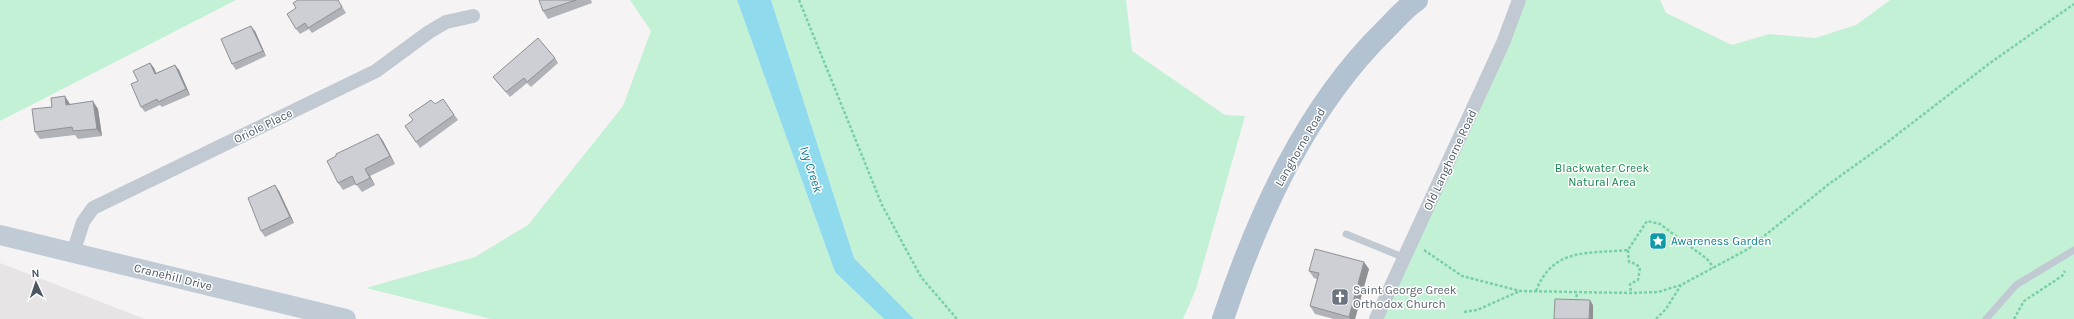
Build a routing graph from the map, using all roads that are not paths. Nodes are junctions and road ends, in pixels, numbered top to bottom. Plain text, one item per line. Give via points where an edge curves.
1 (1417, 0) edge
2 (1520, 0) edge
3 (473, 16) dead end
4 (1346, 234) dead end
5 (0, 235) edge
6 (2074, 250) edge
7 (73, 252) junction
8 (1405, 258) junction
9 (346, 319) edge
10 (1222, 319) edge
11 (1376, 319) edge
12 (1986, 319) edge

1 - 10 main road, Langhorne Road via 1371,44 1334,89 1306,134 1282,175 1251,242
2 - 8 street, Old Langhorne Road
3 - 7 street, Oriole Place via 446,22 376,71 92,208 83,222
4 - 8 lane
5 - 7 main road, Cranehill Drive
6 - 12 lane via 2016,285
7 - 9 main road, Cranehill Drive
8 - 11 street, Old Langhorne Road

